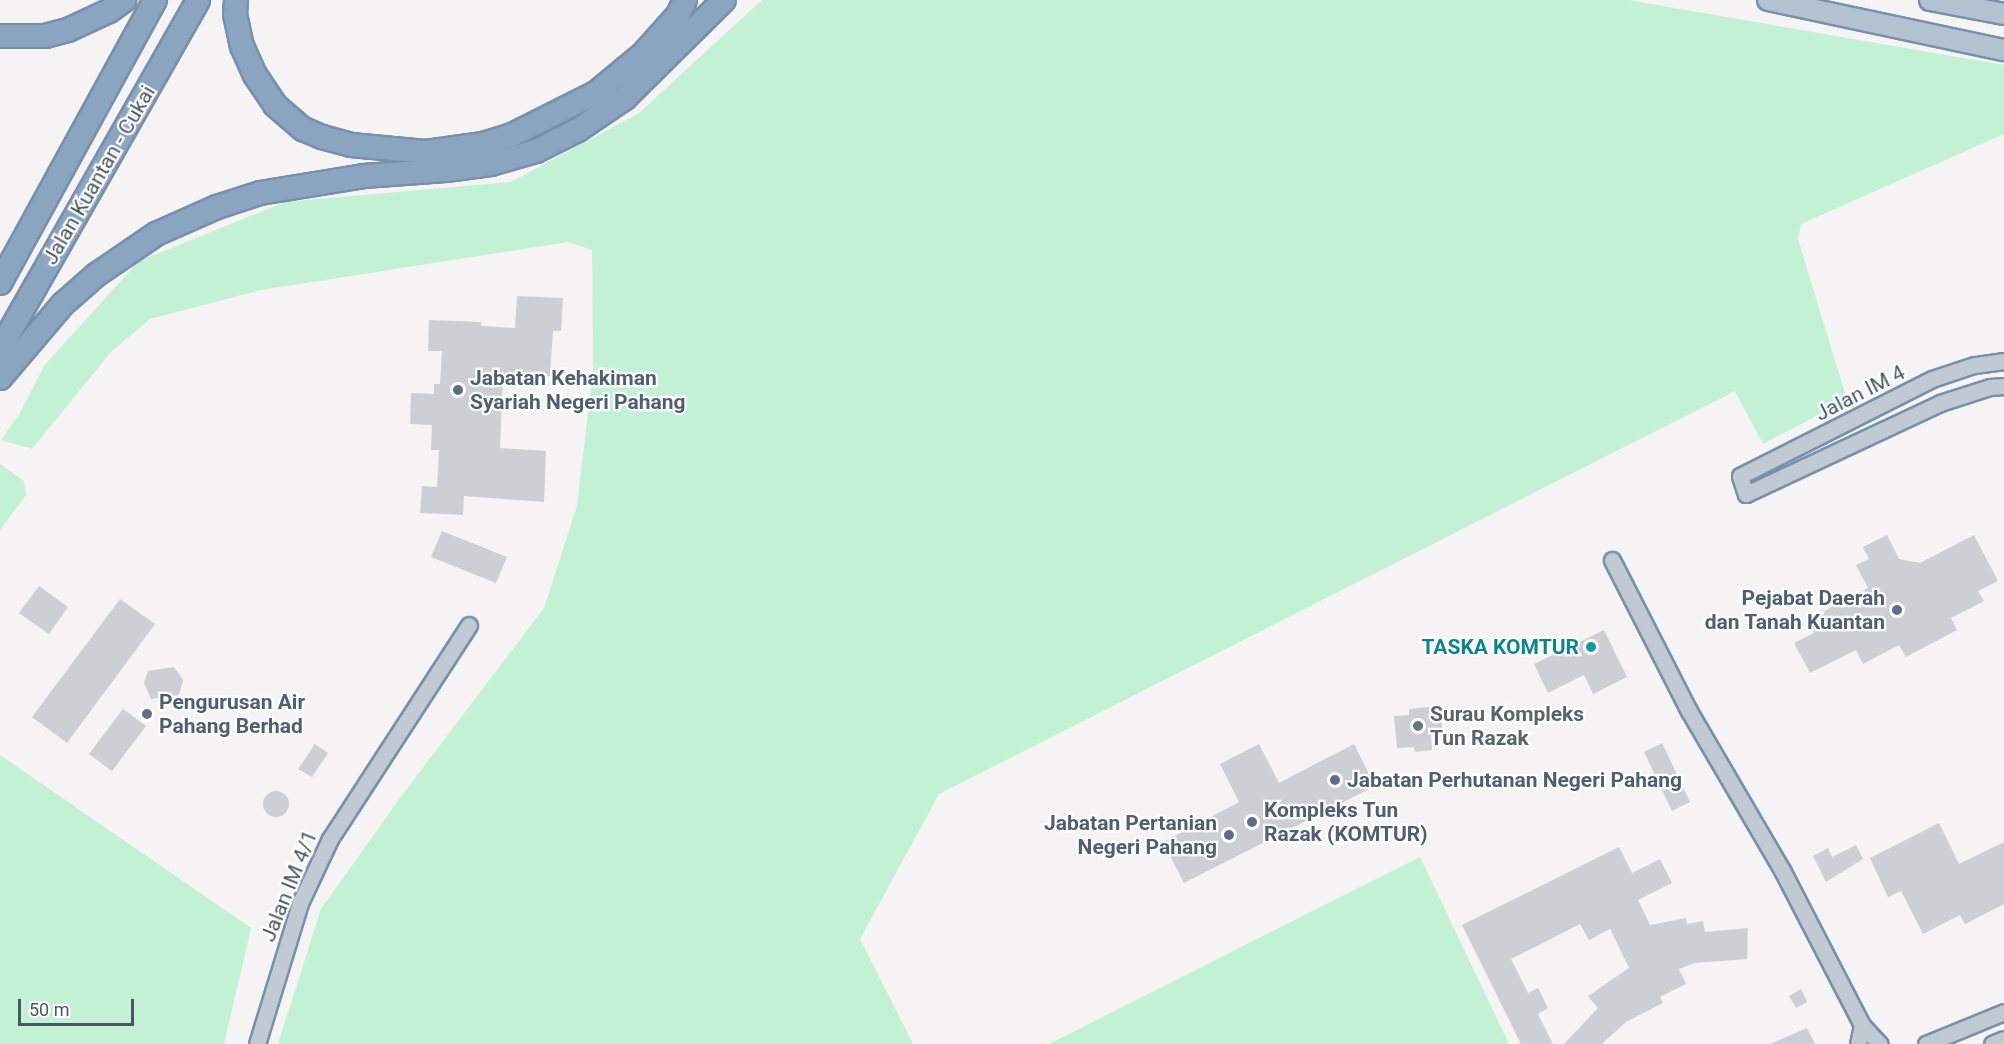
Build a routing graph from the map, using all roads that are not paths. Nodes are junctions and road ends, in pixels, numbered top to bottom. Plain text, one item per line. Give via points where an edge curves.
1 (124, 0) edge
2 (155, 0) edge
3 (198, 0) edge
4 (236, 0) edge
5 (685, 0) edge
6 (724, 0) edge
7 (1768, 0) edge
8 (1930, 0) edge
9 (2004, 14) edge
10 (0, 36) edge
11 (2004, 50) edge
12 (0, 283) edge
13 (0, 349) edge
14 (2004, 361) edge
15 (0, 378) edge
16 (2004, 386) edge
17 (1612, 560) dead end
18 (469, 624) dead end
19 (2004, 1012) edge
20 (1862, 1024) junction
21 (2004, 1039) edge
22 (257, 1044) edge
23 (1858, 1044) edge
24 (1880, 1044) edge
25 (1926, 1044) edge
26 (1992, 1044) edge

1 - 10 highway via 68,30 45,36
2 - 12 highway, Jalan Kuantan - Cukai
3 - 13 highway, Jalan Kuantan - Cukai
4 - 5 highway via 242,46 255,75 275,105 303,129 351,144 426,152 483,144 512,135 596,93 642,55 678,15
6 - 15 highway via 625,98 578,130 536,151 490,164 364,176 260,193 216,207 156,234 96,275 63,304
7 - 11 main road
8 - 9 main road
14 - 16 street, Jalan IM 4 via 1974,365 1932,380 1740,476 1746,494 1940,403
17 - 20 street via 1689,711 1782,870
18 - 22 street, Jalan IM 4/1 via 330,839 300,903
19 - 25 street
20 - 23 street
20 - 24 street
21 - 26 street

